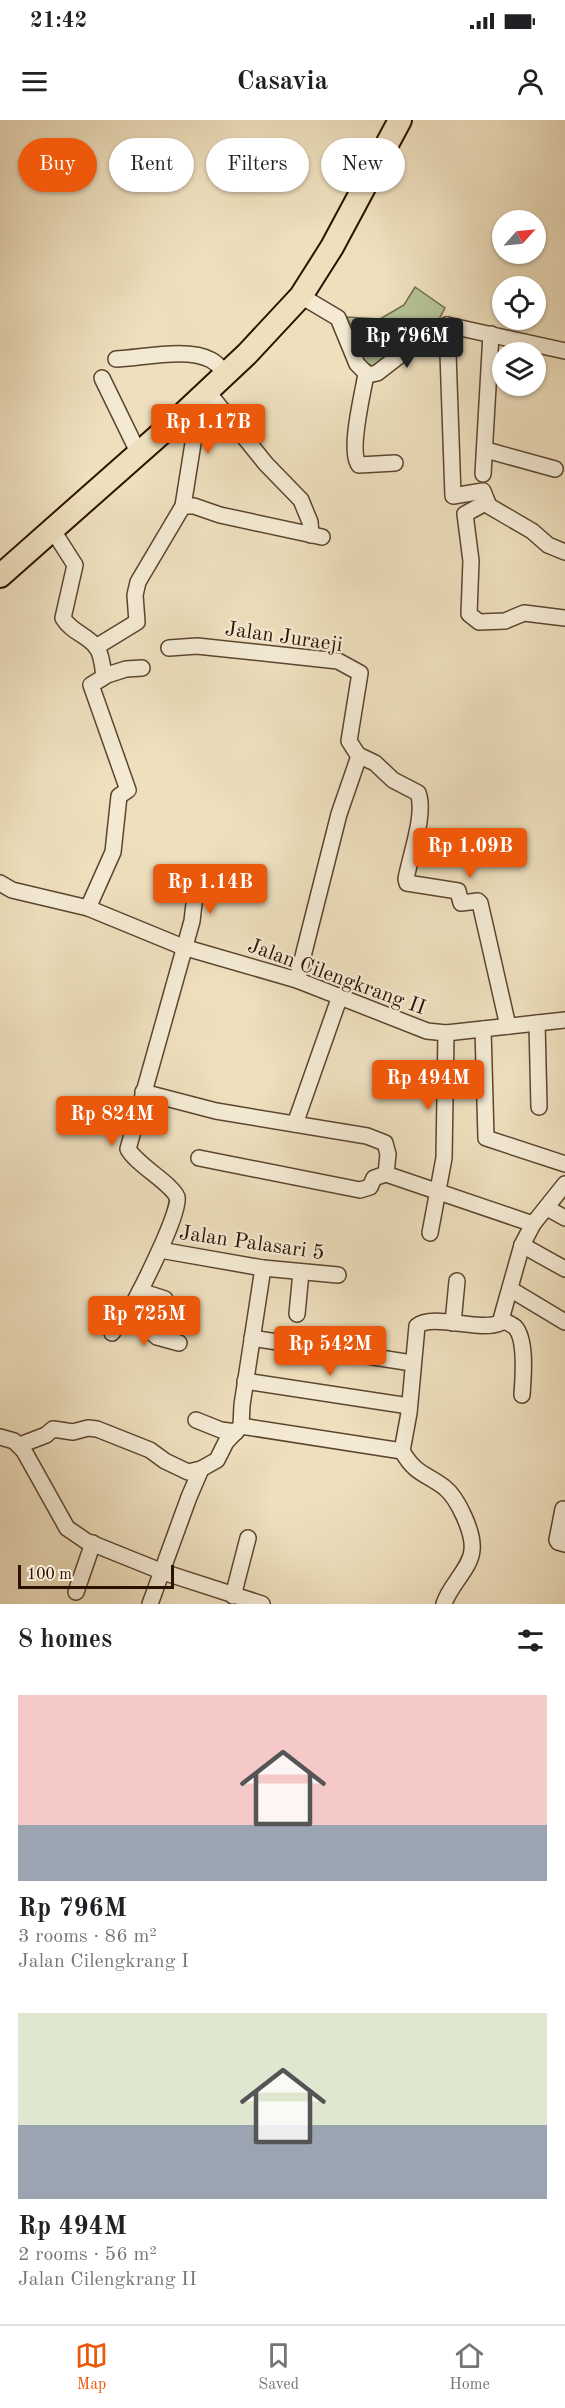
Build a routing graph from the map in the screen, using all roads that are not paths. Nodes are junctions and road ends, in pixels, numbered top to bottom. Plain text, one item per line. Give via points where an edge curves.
1 (400, 120) edge
2 (301, 296) junction
3 (447, 325) junction
4 (490, 334) junction
5 (565, 351) edge
6 (116, 359) dead end
7 (226, 373) junction
8 (366, 374) junction
9 (102, 378) dead end
10 (207, 391) junction
11 (182, 415) junction
12 (486, 450) junction
13 (140, 454) junction
14 (394, 463) dead end
15 (555, 469) dead end
16 (483, 474) dead end
17 (487, 502) junction
18 (183, 506) junction
19 (52, 529) junction
20 (565, 552) edge
21 (0, 576) edge
22 (565, 618) edge
23 (96, 647) junction
24 (169, 648) dead end
25 (142, 668) dead end
26 (104, 676) junction
27 (358, 755) junction
28 (212, 876) dead end
29 (0, 883) edge
30 (88, 908) junction
31 (183, 947) junction
32 (297, 980) junction
33 (340, 996) junction
34 (565, 1020) edge
35 (537, 1023) junction
36 (508, 1026) junction
37 (483, 1029) junction
38 (446, 1033) junction
39 (143, 1092) junction
40 (539, 1107) dead end
41 (295, 1124) junction
42 (199, 1158) dead end
43 (565, 1164) edge
44 (386, 1174) junction
45 (565, 1184) edge
46 (439, 1191) junction
47 (547, 1208) junction
48 (565, 1218) edge
49 (533, 1224) junction
50 (430, 1233) dead end
51 (522, 1245) junction
52 (160, 1250) junction
53 (263, 1268) junction
54 (565, 1269) edge
55 (301, 1272) junction
56 (338, 1275) dead end
57 (457, 1281) dead end
58 (510, 1289) junction
59 (140, 1291) junction
60 (165, 1299) dead end
61 (128, 1312) junction
62 (297, 1314) dead end
63 (502, 1320) junction
64 (565, 1322) edge
65 (453, 1323) junction
66 (112, 1333) dead end
67 (252, 1338) junction
68 (179, 1343) dead end
69 (412, 1363) junction
70 (245, 1382) junction
71 (522, 1395) dead end
72 (409, 1406) junction
73 (196, 1420) dead end
74 (238, 1429) junction
75 (0, 1437) edge
76 (20, 1445) junction
77 (402, 1451) junction
78 (201, 1469) junction
79 (564, 1505) edge
80 (248, 1538) dead end
81 (93, 1543) junction
82 (565, 1544) edge
83 (163, 1572) junction
84 (76, 1592) dead end
85 (233, 1596) junction
86 (150, 1604) edge
87 (262, 1604) edge
88 (444, 1604) edge

1 - 2 highway
2 - 7 highway
2 - 8 street via 338,318 357,364
3 - 4 street
3 - 8 street via 425,336 377,373
3 - 17 street via 452,494 483,491
4 - 5 street
4 - 12 street
6 - 7 street via 197,355 212,360
7 - 10 highway
8 - 14 street via 354,448 357,463
9 - 13 street
10 - 11 highway
10 - 18 street via 301,500 316,536
11 - 13 highway
11 - 18 street via 194,437
12 - 15 street
12 - 16 street
13 - 19 highway
17 - 20 street via 548,545
17 - 22 street via 465,514 471,561 471,617 479,622 505,621 524,612
18 - 23 street via 138,582 137,622
19 - 21 highway
19 - 23 street via 75,565 63,618
23 - 26 street
24 - 27 street, Jalan Juraeji via 196,646 342,662 360,673 349,741
25 - 26 street
26 - 30 street via 91,685 128,787 119,796 113,852
27 - 32 street
27 - 36 street via 420,796 420,816 406,881 458,891 461,903 480,903
28 - 31 street via 207,888 195,895
29 - 30 street, Jalan Cilengkrang II via 12,890
30 - 31 street, Jalan Cilengkrang II
31 - 32 street, Jalan Cilengkrang II
31 - 39 street
32 - 33 street, Jalan Cilengkrang II
33 - 38 street, Jalan Cilengkrang II via 427,1031
33 - 41 street
34 - 35 street, Jalan Cilengkrang II
35 - 36 street, Jalan Cilengkrang II
35 - 40 street
36 - 37 street, Jalan Cilengkrang II
37 - 38 street, Jalan Cilengkrang II
37 - 43 street via 486,1138
38 - 46 street via 444,1158
39 - 41 street via 216,1111
39 - 52 street via 128,1150 178,1201
41 - 44 street via 384,1142
42 - 44 street via 360,1190
44 - 46 street
45 - 47 street
46 - 49 street
46 - 50 street
47 - 48 street
47 - 49 street
49 - 51 street
51 - 54 street
51 - 58 street
52 - 53 street, Jalan Palasari 5
52 - 59 street
53 - 55 street, Jalan Palasari 5
53 - 67 street
55 - 56 street, Jalan Palasari 5
55 - 62 street
57 - 65 street
58 - 63 street
58 - 64 street
59 - 60 street
59 - 61 street
61 - 66 street
61 - 68 street via 157,1337
63 - 65 street via 497,1325
63 - 71 street via 514,1326 519,1336
65 - 69 street via 418,1324
67 - 69 street
67 - 70 street
69 - 72 street
70 - 72 street
70 - 74 street
72 - 77 street
73 - 74 street via 221,1430
74 - 77 street
74 - 78 street via 217,1460
75 - 76 street
76 - 78 street via 53,1429 73,1432 94,1428 150,1450 181,1470
76 - 81 street via 67,1528
77 - 88 street via 414,1469 450,1493 466,1520 472,1551
78 - 83 street
79 - 82 street via 557,1539
80 - 85 street
81 - 83 street
81 - 84 street
83 - 85 street
83 - 86 street
85 - 87 street

